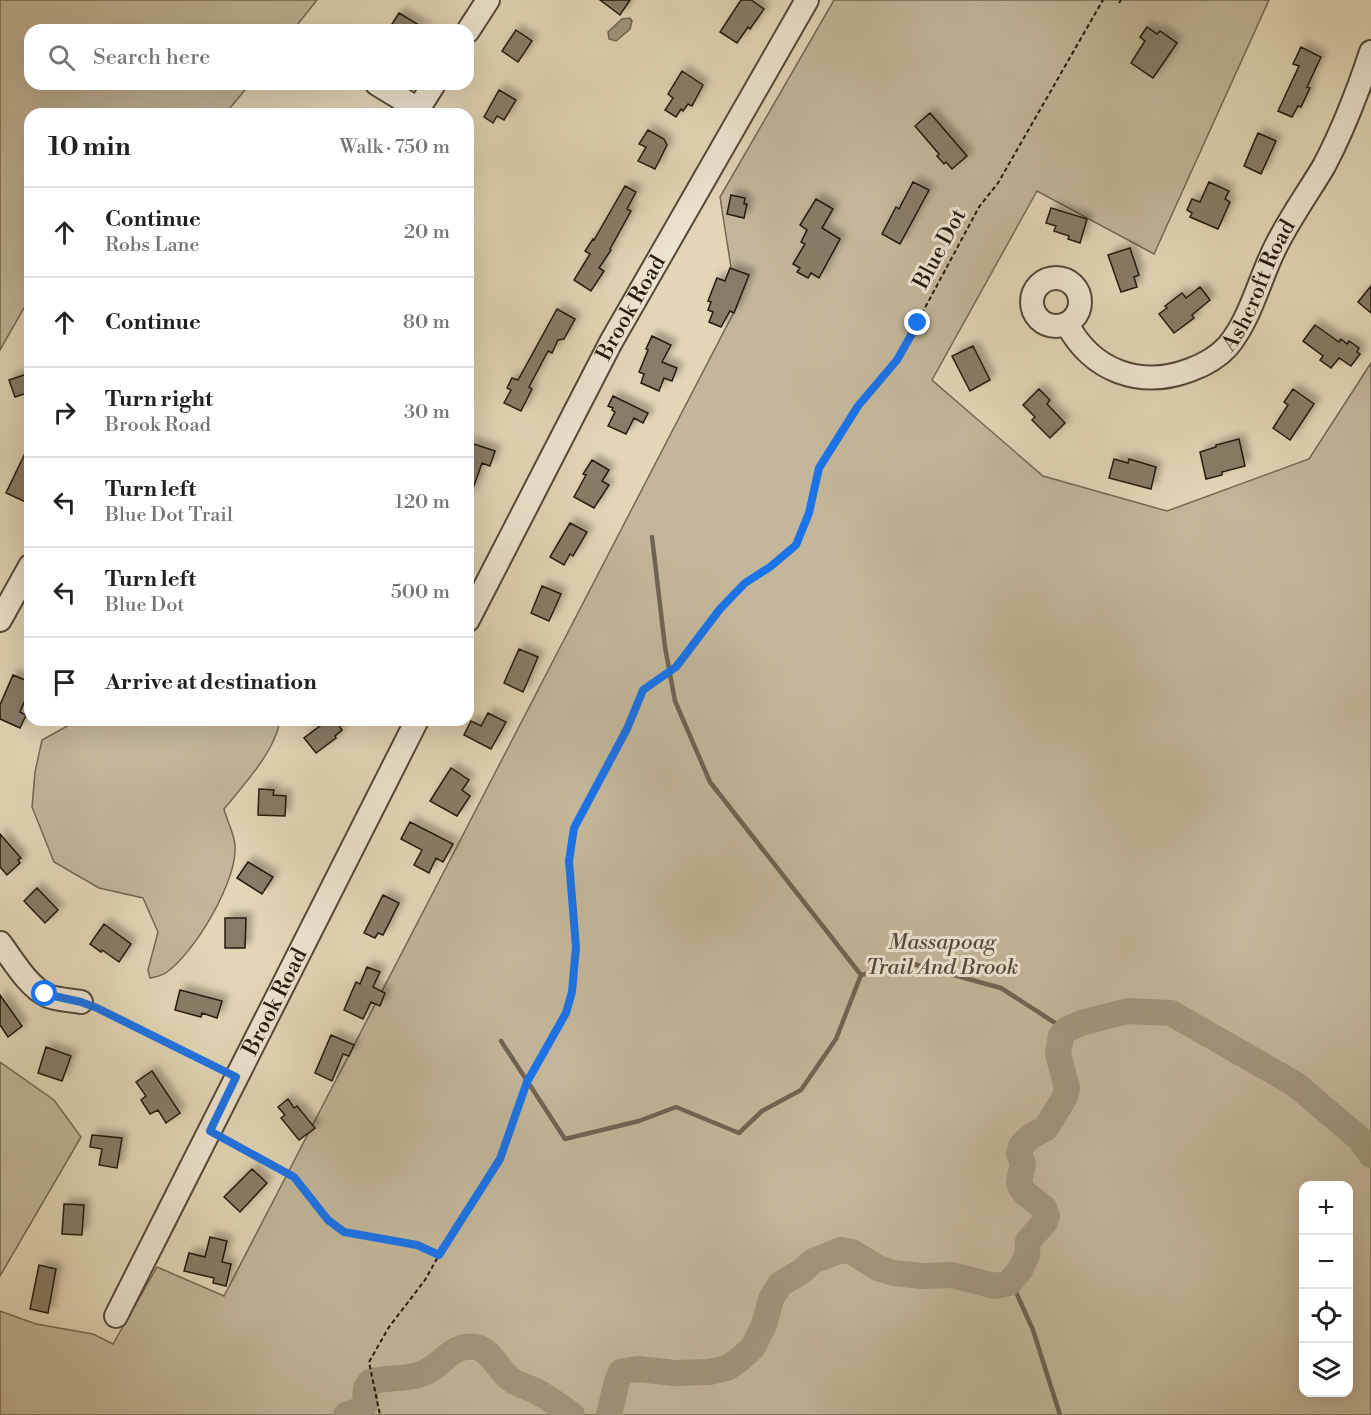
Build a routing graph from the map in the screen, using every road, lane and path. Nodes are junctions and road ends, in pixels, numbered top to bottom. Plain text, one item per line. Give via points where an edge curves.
1 (488, 0) edge
2 (807, 0) edge
3 (1103, 0) edge
4 (473, 24) edge
5 (1371, 52) edge
6 (386, 90) edge
7 (430, 90) edge
8 (411, 108) edge
9 (419, 108) edge
10 (1066, 324) dead end
11 (24, 577) edge
12 (474, 608) edge
13 (0, 621) edge
14 (414, 726) edge
15 (0, 943) edge
16 (81, 1002) joint
17 (236, 1077) junction
18 (210, 1131) junction
19 (439, 1255) junction
20 (116, 1316) dead end
21 (380, 1415) edge

1 - 4 street
2 - 12 street, Brook Road via 611,342
3 - 19 path, Blue Dot via 998,183 979,207 897,360 858,406 819,468 809,513 796,545 745,583 676,667 643,690 627,729 574,828 569,861 576,947 566,1013 527,1082 500,1159
5 - 10 street, Ashcroft Road via 1353,103 1323,166 1275,248 1245,318 1226,348 1213,359 1181,374 1130,375 1091,357
6 - 8 street
7 - 9 street
11 - 13 street
14 - 17 street, Brook Road
15 - 16 street via 41,991
16 - 17 path
17 - 18 street, Brook Road
18 - 19 path via 294,1177 328,1220 344,1232 417,1245
18 - 20 street, Brook Road
19 - 21 path, Blue Dot via 369,1362

